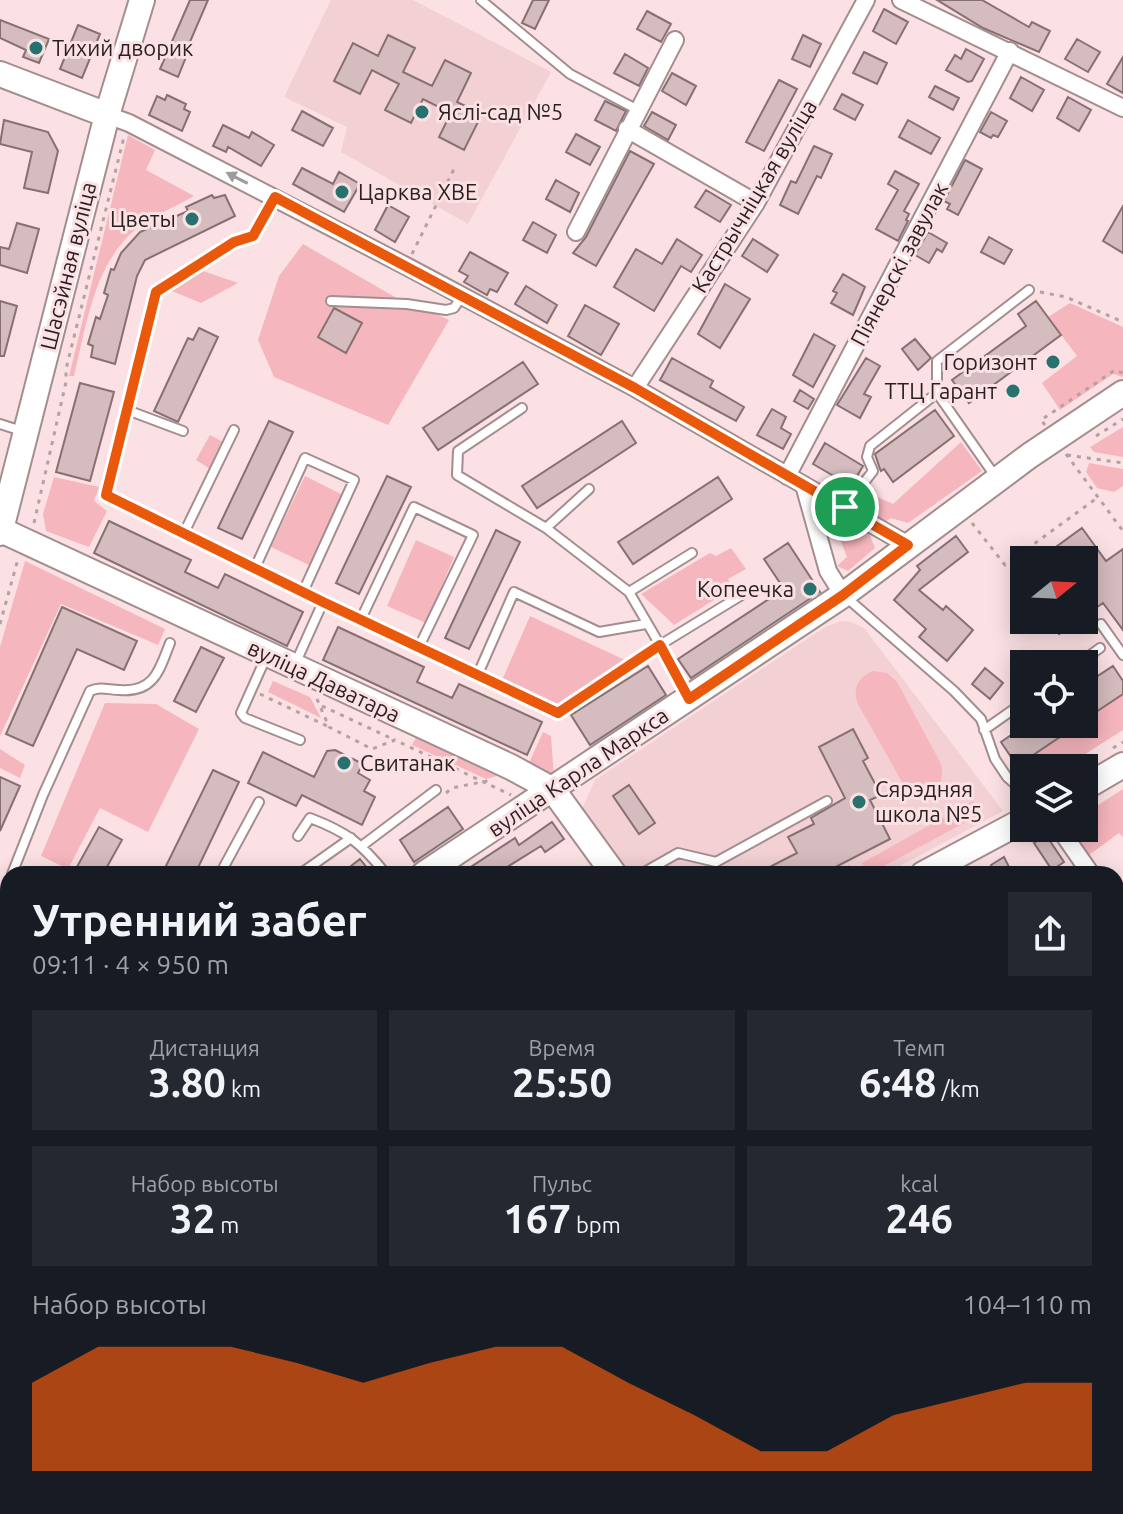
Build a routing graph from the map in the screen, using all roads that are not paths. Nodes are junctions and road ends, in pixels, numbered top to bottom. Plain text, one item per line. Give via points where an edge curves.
1 (142, 0) edge
2 (481, 0) edge
3 (866, 0) edge
4 (901, 0) edge
5 (675, 40) dead end
6 (1010, 51) junction
7 (2, 80) edge
8 (1123, 108) edge
9 (638, 110) junction
10 (118, 119) junction
11 (627, 129) junction
12 (275, 197) junction
13 (756, 203) junction
14 (576, 232) dead end
15 (1029, 290) road end
16 (462, 296) junction
17 (331, 301) dead end
18 (635, 388) junction
19 (937, 393) junction
20 (1123, 393) edge
21 (522, 408) dead end
22 (127, 410) junction
23 (0, 424) edge
24 (234, 430) dead end
25 (183, 431) dead end
26 (26, 432) junction
27 (787, 476) junction
28 (998, 480) junction
29 (804, 485) junction
30 (589, 489) dead end
31 (845, 507) junction
32 (546, 528) junction
33 (0, 532) edge
34 (184, 533) junction
35 (908, 545) junction
36 (692, 553) dead end
37 (255, 568) junction
38 (303, 592) junction
39 (629, 592) junction
40 (745, 593) dead end
41 (843, 595) junction
42 (323, 602) junction
43 (361, 619) junction
44 (646, 624) junction
45 (1101, 624) dead end
46 (170, 643) dead end
47 (660, 645) junction
48 (419, 647) junction
49 (1100, 648) dead end
50 (1097, 650) edge
51 (267, 654) junction
52 (1123, 655) edge
53 (294, 667) junction
54 (478, 674) junction
55 (689, 699) junction
56 (1010, 712) edge
57 (984, 730) junction
58 (300, 740) dead end
59 (1123, 765) edge
60 (1010, 780) edge
61 (1098, 780) edge
62 (553, 790) junction
63 (438, 794) road end
64 (827, 801) dead end
65 (259, 802) dead end
66 (1010, 827) edge
67 (298, 836) dead end
68 (351, 838) junction
69 (1069, 842) edge
70 (363, 845) junction
71 (15, 866) edge
72 (224, 866) edge
73 (311, 866) edge
74 (380, 866) edge
75 (436, 866) edge
76 (608, 866) edge
77 (655, 866) edge
78 (938, 866) edge
79 (1085, 866) edge

1 - 10 street, Шасэйная вуліца
2 - 9 lane via 570,74
3 - 13 street, Кастрычніцкая вуліца
4 - 6 street
5 - 9 street
6 - 8 street
6 - 27 street, Піянерскі завулак
7 - 10 street
9 - 11 street
12 -> 10 street
10 - 26 street, Шасэйная вуліца
11 - 13 street
11 - 14 street
12 - 16 street
12 - 22 lane via 253,236 234,242 156,292
13 - 18 street, Кастрычніцкая вуліца
15 - 19 lane via 937,361
16 - 17 lane via 446,310
16 - 18 street
18 - 27 street
19 - 28 lane
19 - 31 lane via 870,446 867,457 873,471
20 - 28 street, вуліца Карла Маркса
21 - 32 lane via 458,451 457,475
22 - 25 lane
22 - 34 lane via 106,495
23 - 26 lane
24 - 34 lane
26 - 33 street, Шасэйная вуліца
27 - 29 street
28 - 35 street, вуліца Карла Маркса
29 - 31 street
29 - 41 street via 828,571
30 - 32 lane
31 - 35 street
32 - 39 lane
33 - 51 street, вуліца Даватара
34 - 37 lane
35 - 41 street, вуліца Карла Маркса
36 - 39 lane
37 - 38 lane
37 - 38 lane via 305,458 354,480
38 - 42 lane
39 - 44 lane
40 - 47 lane
41 - 55 street, вуліца Карла Маркса
41 - 57 lane via 954,691 981,719
42 - 43 lane
42 - 53 lane
43 - 48 lane
43 - 48 lane via 414,507 473,535
44 - 47 lane
44 - 54 lane via 599,632 514,592
45 - 52 lane
46 - 71 lane via 155,679 147,684 125,691 90,691
47 - 54 lane via 558,713
47 - 55 lane
48 - 54 lane
49 - 50 lane
51 - 53 street, вуліца Даватара
51 - 58 lane via 241,708 245,718
53 - 62 street, вуліца Даватара
55 - 62 street, вуліца Карла Маркса
56 - 57 lane
57 - 60 lane
59 - 61 street
62 - 75 street, вуліца Карла Маркса
62 - 76 street, вуліца Даватара
63 - 70 lane
64 - 77 lane via 716,862 678,853
65 - 72 lane
66 - 78 street
67 - 68 lane via 310,818
68 - 70 lane
68 - 73 lane
69 - 79 street
70 - 74 lane

